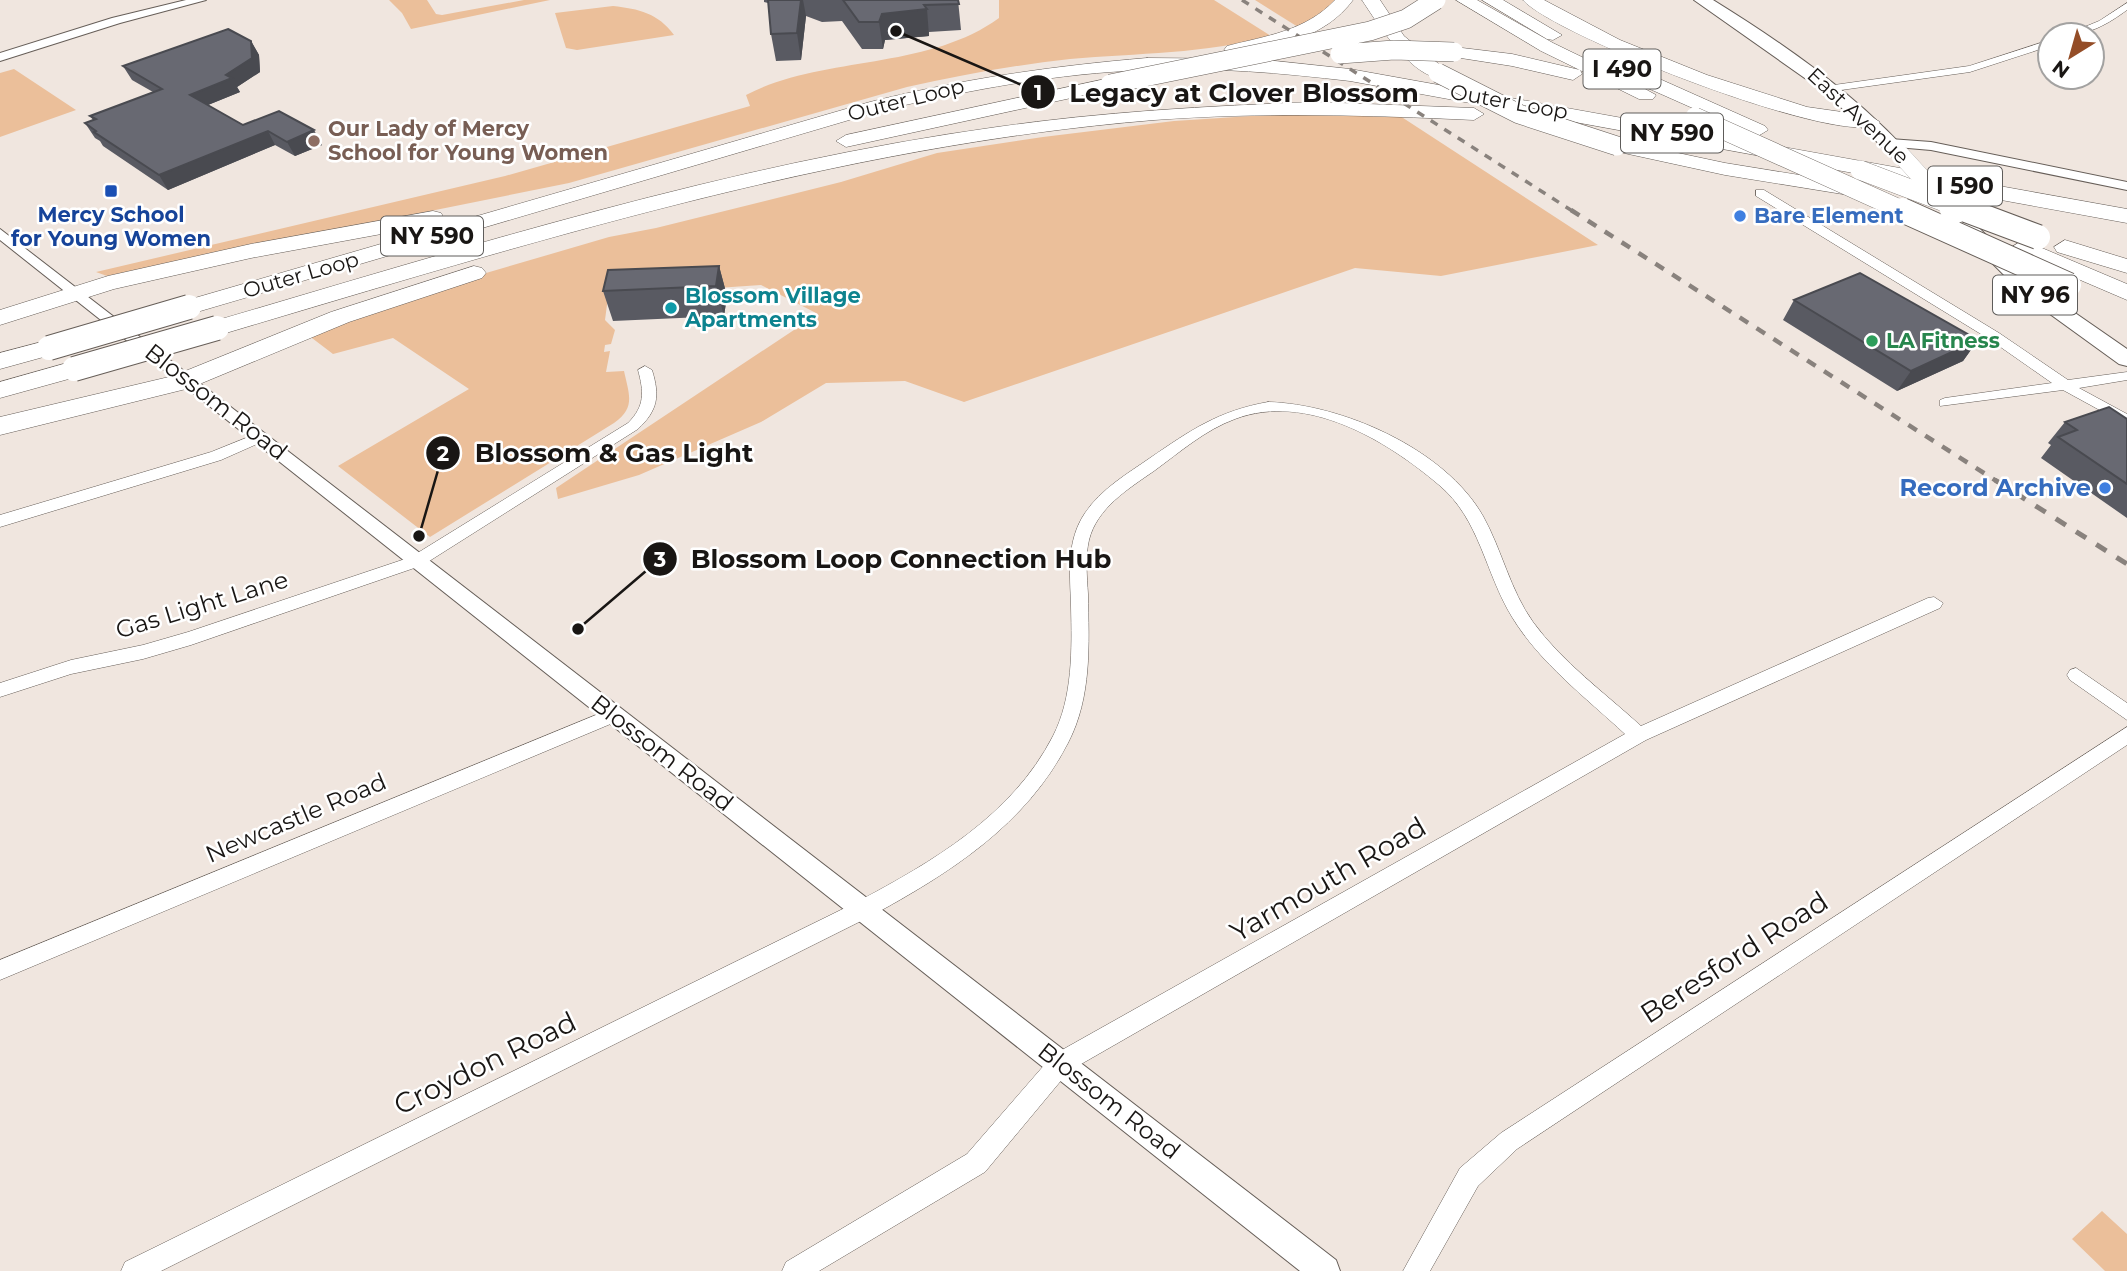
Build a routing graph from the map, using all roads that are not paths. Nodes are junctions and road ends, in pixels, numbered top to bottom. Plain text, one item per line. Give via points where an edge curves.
1 (200, 0) edge
2 (1344, 0) edge
3 (1371, 0) edge
4 (1436, 0) edge
5 (1465, 0) edge
6 (1491, 0) edge
7 (1532, 0) edge
8 (1702, 0) edge
9 (2127, 6) edge
10 (2105, 21) edge
11 (2036, 48) edge
12 (0, 57) edge
13 (1019, 75) junction
14 (1833, 88) junction
15 (1542, 108) junction
16 (1695, 117) junction
17 (940, 120) junction
18 (1870, 122) junction
19 (996, 135) junction
20 (1896, 149) junction
21 (1802, 157) joint
22 (674, 165) junction
23 (1840, 174) joint
24 (2127, 186) edge
25 (1760, 193) dead end
26 (2127, 200) edge
27 (2127, 216) edge
28 (2127, 228) edge
29 (0, 233) edge
30 (2030, 242) junction
31 (421, 266) junction
32 (2127, 266) edge
33 (75, 291) junction
34 (2127, 293) edge
35 (2127, 312) edge
36 (0, 318) edge
37 (2127, 359) edge
38 (0, 361) edge
39 (645, 370) dead end
40 (2127, 376) edge
41 (188, 380) junction
42 (2065, 385) junction
43 (0, 390) edge
44 (1945, 403) dead end
45 (2127, 420) edge
46 (0, 426) edge
47 (261, 437) junction
48 (0, 521) edge
49 (416, 561) junction
50 (1934, 603) dead end
51 (2076, 675) dead end
52 (0, 690) edge
53 (2127, 713) edge
54 (612, 715) junction
55 (1639, 734) junction
56 (2127, 735) edge
57 (864, 909) junction
58 (0, 970) edge
59 (1061, 1063) junction
60 (134, 1271) edge
61 (795, 1271) edge
62 (1325, 1271) edge
63 (1416, 1271) edge

1 - 12 street via 129,16
2 - 13 highway via 1308,28 1253,47
3 - 28 highway, bridge via 1397,40 1438,73 1519,114 1618,146 1800,183
4 - 17 highway, bridge via 1406,19 1378,29
5 - 16 highway, I 490 via 1575,61
6 - 30 highway, I 490, bridge via 1586,52 1758,130
7 - 18 highway via 1609,41 1714,83 1823,117
8 - 14 main road, East Avenue / NY 96
9 - 10 street
11 - 14 street via 1970,69
13 - 15 highway, Outer Loop / NY 590 via 1156,64 1267,66 1360,76
13 - 22 highway, Outer Loop / NY 590 via 895,101
14 - 18 main road, East Avenue / NY 96
15 - 21 highway, Outer Loop / NY 590
15 - 26 highway
16 - 17 highway, bridge via 1562,71 1454,52 1402,50 1352,52
16 - 35 highway, I 490, bridge
17 - 31 highway via 728,171
18 - 20 main road, East Avenue / NY 96
19 - 23 highway, Outer Loop / NY 590 via 1219,112 1415,110 1567,125
19 - 31 highway, Outer Loop / NY 590 via 743,183
19 - 41 highway via 763,187 450,280 340,317
20 - 24 street via 1931,146
20 - 37 main road, East Avenue / NY 96, bridge via 2032,292
21 - 27 highway, Outer Loop / I 590
22 - 33 highway
22 - 38 highway, Outer Loop / NY 590, bridge
23 - 28 highway, Outer Loop / I 590
25 - 42 street via 1994,336
29 - 33 street, Blossom Road
30 - 32 highway
30 - 34 highway, I 490
31 - 43 highway, Outer Loop / NY 590, bridge
33 - 36 highway
33 - 41 street, Blossom Road
39 - 49 street, Gas Light Lane via 652,401 633,426
40 - 42 street
41 - 46 highway
41 - 47 street, Blossom Road
42 - 44 street
42 - 45 street
47 - 48 street via 216,456
47 - 49 street, Blossom Road
49 - 52 street, Gas Light Lane via 191,638 71,667
49 - 54 street, Blossom Road
50 - 55 street, Yarmouth Road
51 - 53 street
54 - 57 street, Blossom Road
54 - 58 street, Newcastle Road
55 - 57 street, Croydon Road via 1527,628 1477,518 1450,486 1416,461 1339,418 1286,407 1252,409 1196,434 1126,482 1094,513 1081,538 1079,673 1061,741 1021,796 974,843 926,877
55 - 59 street, Yarmouth Road
56 - 63 street, Beresford Road via 1501,1147 1458,1192
57 - 59 street, Blossom Road
57 - 60 street, Croydon Road
59 - 61 street, Yarmouth Road via 976,1163
59 - 62 street, Blossom Road

